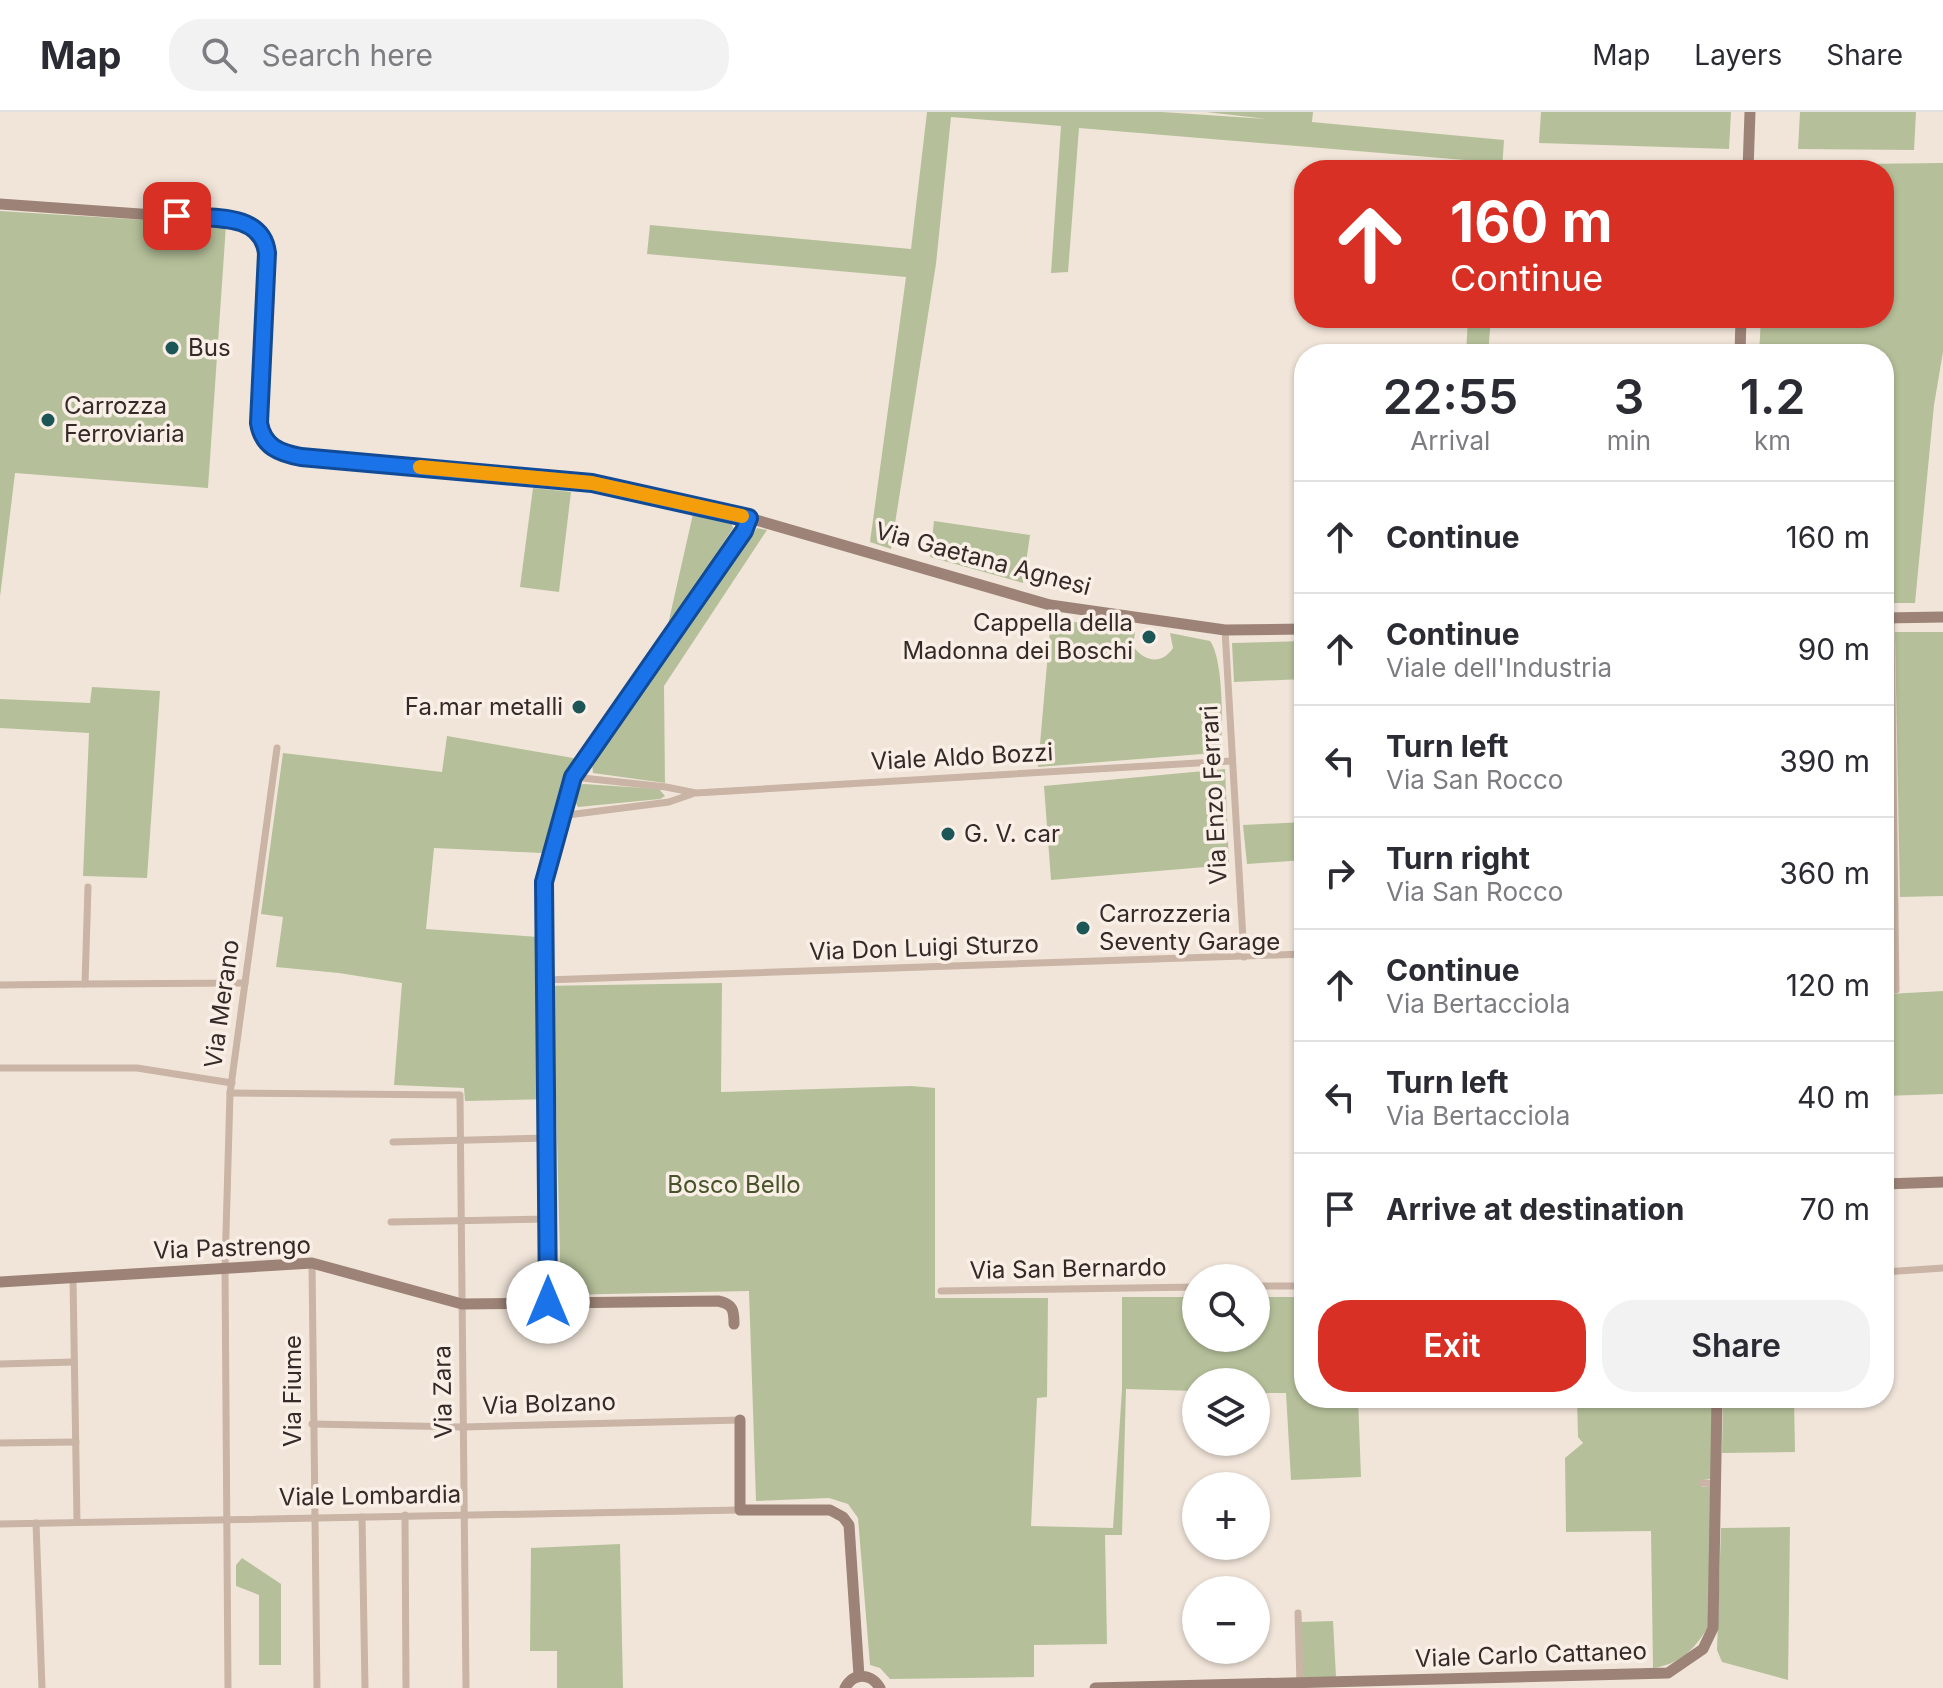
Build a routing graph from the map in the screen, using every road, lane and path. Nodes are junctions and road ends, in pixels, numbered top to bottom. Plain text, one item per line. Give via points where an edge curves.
1 (1750, 112) edge
2 (1748, 160) edge
3 (0, 204) edge
4 (749, 518) junction
5 (1943, 617) edge
6 (1894, 618) edge
7 (1294, 629) edge
8 (1225, 630) junction
9 (277, 748) dead end
10 (1231, 761) junction
11 (573, 777) junction
12 (696, 793) junction
13 (560, 816) junction
14 (88, 887) dead end
15 (1894, 907) edge
16 (1294, 954) edge
17 (1244, 957) junction
18 (545, 980) junction
19 (245, 983) junction
20 (85, 984) junction
21 (0, 985) edge
22 (1896, 990) dead end
23 (0, 1068) edge
24 (232, 1083) junction
25 (230, 1093) junction
26 (547, 1138) junction
27 (460, 1140) junction
28 (393, 1142) dead end
29 (1943, 1182) edge
30 (1894, 1184) edge
31 (547, 1219) junction
32 (461, 1221) junction
33 (391, 1222) dead end
34 (312, 1263) junction
35 (225, 1267) junction
36 (1943, 1268) edge
37 (1894, 1271) edge
38 (73, 1278) junction
39 (0, 1282) edge
40 (1270, 1286) edge
41 (1294, 1286) edge
42 (1182, 1287) edge
43 (941, 1291) dead end
44 (553, 1302) junction
45 (462, 1304) junction
46 (734, 1324) dead end
47 (74, 1362) junction
48 (0, 1364) edge
49 (1717, 1408) edge
50 (740, 1420) joint
51 (312, 1424) junction
52 (463, 1427) junction
53 (76, 1442) junction
54 (0, 1443) edge
55 (1702, 1483) dead end
56 (1717, 1484) junction
57 (740, 1510) junction
58 (405, 1515) junction
59 (464, 1515) junction
60 (362, 1517) junction
61 (314, 1518) junction
62 (225, 1519) junction
63 (77, 1522) junction
64 (36, 1523) junction
65 (0, 1524) edge
66 (1298, 1613) dead end
67 (859, 1676) junction
68 (1296, 1684) junction
69 (42, 1688) edge
70 (228, 1688) edge
71 (317, 1688) edge
72 (365, 1688) edge
73 (406, 1688) edge
74 (466, 1688) edge
75 (845, 1688) edge
76 (880, 1688) edge
77 (1095, 1688) edge

1 - 2 street
3 - 4 street, Via Gaetana Agnesi via 243,222 257,230 266,246 259,423 275,450 301,457 592,483
4 - 8 street, Via Gaetana Agnesi via 1050,605
4 - 11 street
5 - 6 street
7 - 8 street, Via Gaetana Agnesi
8 - 10 street, Via Enzo Ferrari
9 - 19 street, Via Merano
10 - 12 street, Viale Aldo Bozzi
10 - 17 street, Via Enzo Ferrari
11 - 12 street, Viale Aldo Bozzi
11 - 13 street
12 - 13 street, Viale Aldo Bozzi via 669,802
13 - 18 street via 544,882
14 - 20 street
15 - 22 street
16 - 17 street, Via Don Luigi Sturzo
17 - 18 street, Via Don Luigi Sturzo
18 - 26 street
19 - 20 street
19 - 24 street, Via Merano
20 - 21 street
23 - 24 street via 137,1068
24 - 25 street, Via Merano
25 - 27 street, Via Zara via 460,1095
25 - 35 street, Via Merano
26 - 27 street
26 - 31 street
27 - 28 street
27 - 32 street, Via Zara
29 - 30 street
31 - 32 street
31 - 44 street
32 - 33 street
32 - 45 street, Via Zara
34 - 35 street, Via Pastrengo
34 - 45 street, Via Pastrengo
34 - 51 street, Via Fiume
35 - 38 street, Via Pastrengo
35 - 62 street, Via Merano
36 - 37 street
38 - 39 street, Via Pastrengo
38 - 47 street
40 - 41 street
42 - 43 street, Via San Bernardo
44 - 45 street, Via Pastrengo
44 - 46 street, Via Pastrengo via 718,1301 734,1310
45 - 52 street, Via Zara
47 - 48 street
47 - 53 street
49 - 56 street, Viale Carlo Cattaneo
50 - 52 street, Via Bolzano
50 - 57 street
51 - 52 street, Via Bolzano
51 - 61 street, Via Fiume
52 - 59 street, Via Zara
53 - 54 street
53 - 63 street
55 - 56 street
56 - 68 street, Viale Carlo Cattaneo via 1713,1628 1703,1649 1668,1673
57 - 59 street, Viale Lombardia
57 - 67 street via 824,1510 836,1512 849,1525
58 - 59 street, Viale Lombardia
58 - 60 street, Viale Lombardia
58 - 73 street
59 - 74 street, Via Zara
60 - 61 street, Viale Lombardia
60 - 72 street
61 - 62 street, Viale Lombardia
61 - 71 street, Via Fiume
62 - 63 street, Viale Lombardia
62 - 70 street, Via Merano
63 - 64 street, Viale Lombardia
64 - 65 street, Viale Lombardia
64 - 69 street
66 - 68 street
67 - 75 street
67 - 76 street
68 - 77 street, Viale Carlo Cattaneo

